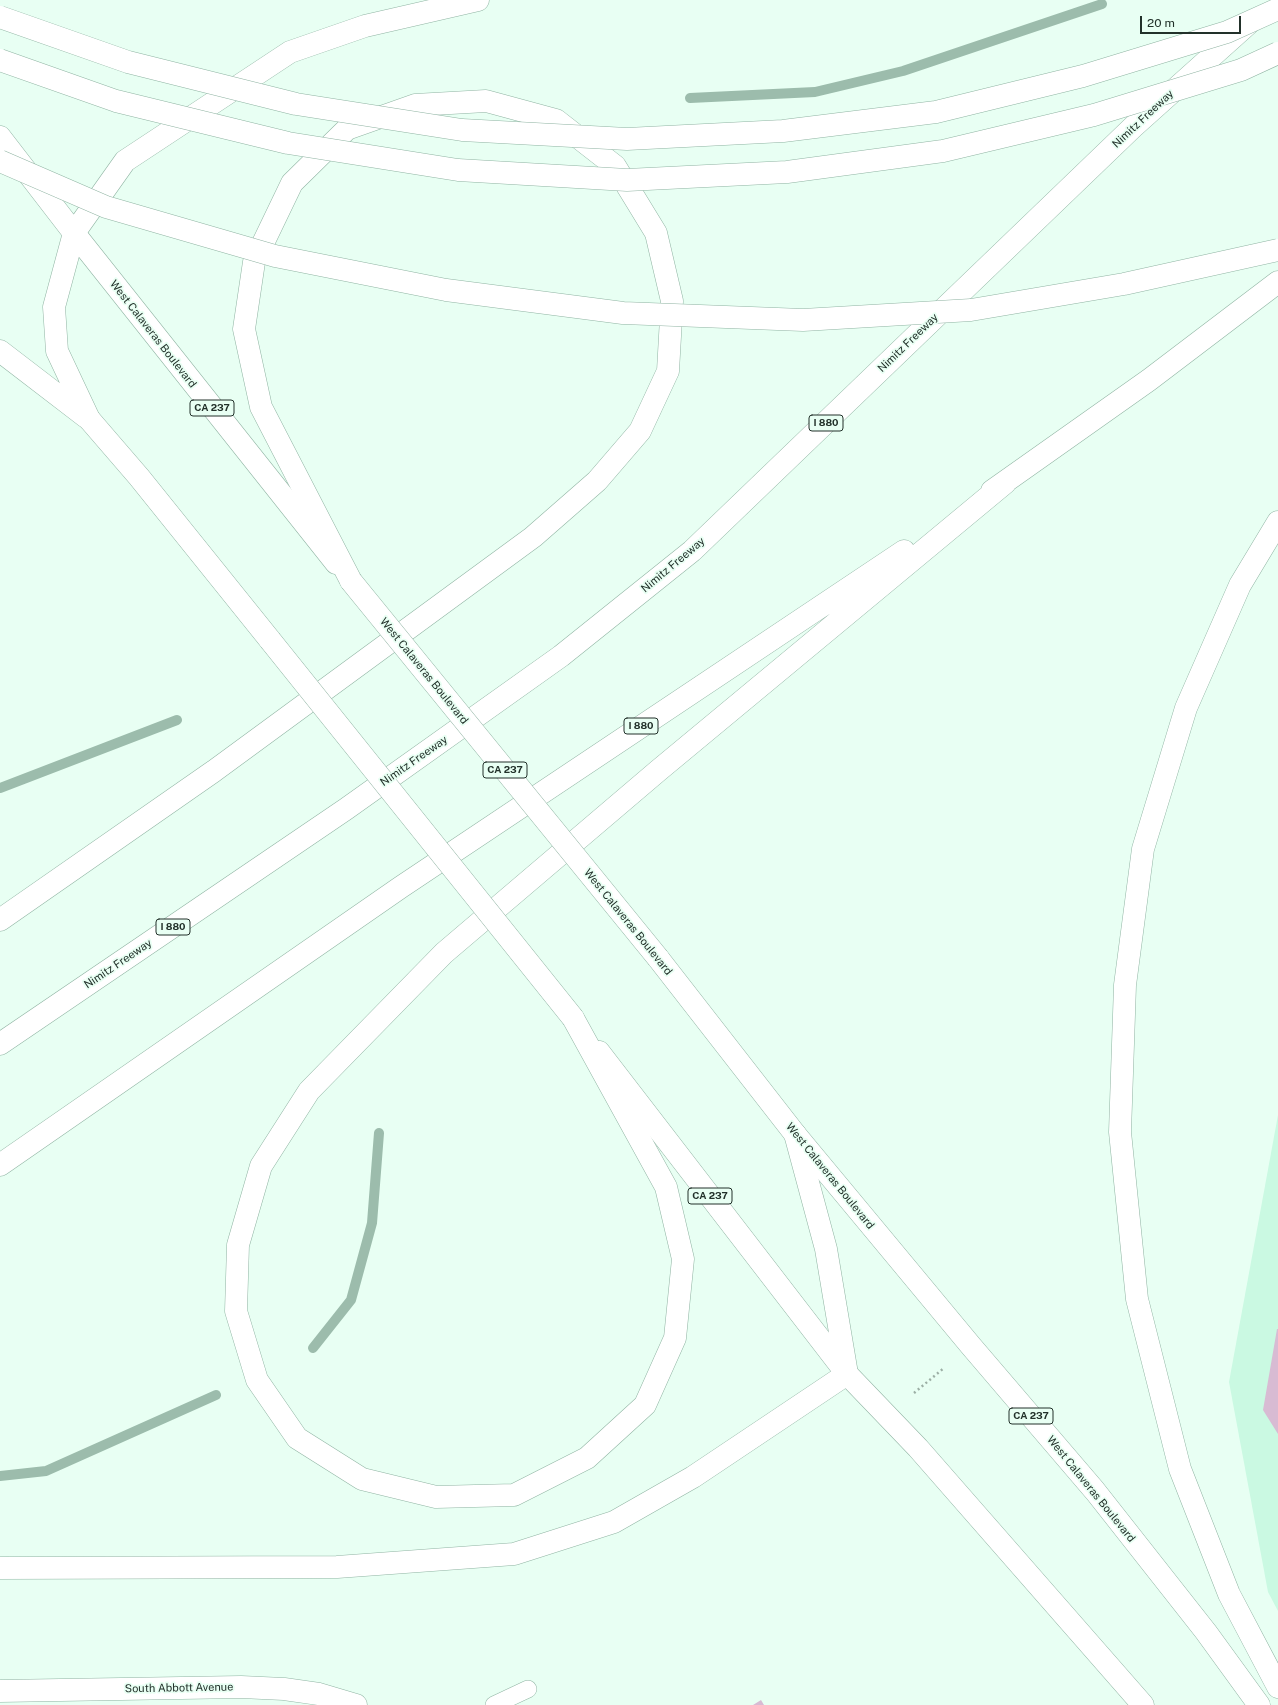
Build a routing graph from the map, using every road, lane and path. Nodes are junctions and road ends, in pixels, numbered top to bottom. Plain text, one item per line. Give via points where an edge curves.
1 (478, 0) edge
2 (1275, 0) edge
3 (1278, 10) edge
4 (0, 17) edge
5 (1278, 54) edge
6 (0, 60) edge
7 (0, 137) edge
8 (0, 161) edge
9 (74, 233) junction
10 (1278, 250) edge
11 (1278, 282) edge
12 (0, 351) edge
13 (89, 419) junction
14 (1005, 483) junction
15 (1278, 522) edge
16 (351, 581) junction
17 (0, 920) edge
18 (573, 1018) junction
19 (0, 1044) edge
20 (795, 1134) junction
21 (0, 1165) edge
22 (944, 1368) dead end
23 (847, 1374) junction
24 (914, 1393) dead end
25 (0, 1568) edge
26 (1278, 1687) edge
27 (528, 1690) dead end
28 (1, 1695) edge
29 (356, 1705) edge
30 (494, 1705) edge
31 (1143, 1705) edge
32 (1259, 1705) edge

1 - 9 main road via 365,26 290,52 125,160
2 - 19 main road, Nimitz Freeway / I 880 via 1133,127 692,550 548,666 346,809
3 - 4 main road, bridge via 1227,32 1083,76 936,112 783,131 627,139 462,130 296,104 128,62
5 - 6 main road, bridge via 1241,70 1094,115 943,151 787,172 627,180 458,170 288,143 116,101
7 - 9 main road, West Calaveras Boulevard / CA 237
8 - 10 main road, bridge via 106,207 275,256 446,290 624,313 803,320 971,310 1124,284
9 - 13 main road via 54,307 57,351
9 - 16 main road, West Calaveras Boulevard / CA 237
11 - 14 main road, I 880 via 1149,380
12 - 13 main road, CA 237
13 - 18 main road, CA 237, bridge
14 - 18 main road via 659,770 444,953 309,1091 262,1166 238,1245 236,1311 257,1380 297,1438 362,1479 436,1497 514,1495 588,1458 644,1405 675,1338 684,1259 666,1187
14 - 21 main road, I 880 via 408,882
15 - 26 main road via 1240,585 1186,708 1144,850 1125,985 1120,1132 1137,1299 1180,1469 1228,1594
16 - 17 main road via 261,407 244,329 254,262 292,183 347,128 415,105 486,101 556,120 615,166 656,233 672,301 668,371 640,431 597,482 533,537 214,771
16 - 20 main road, West Calaveras Boulevard / CA 237, bridge via 658,958
18 - 23 main road, CA 237
20 - 23 main road via 826,1249
20 - 32 main road, West Calaveras Boulevard / CA 237 via 1095,1492 1206,1632
22 - 24 path
23 - 25 main road via 693,1477 614,1522 514,1554 337,1567
23 - 31 main road, CA 237 via 918,1448
27 - 30 lane
28 - 29 main road, South Abbott Avenue via 242,1687 320,1694

